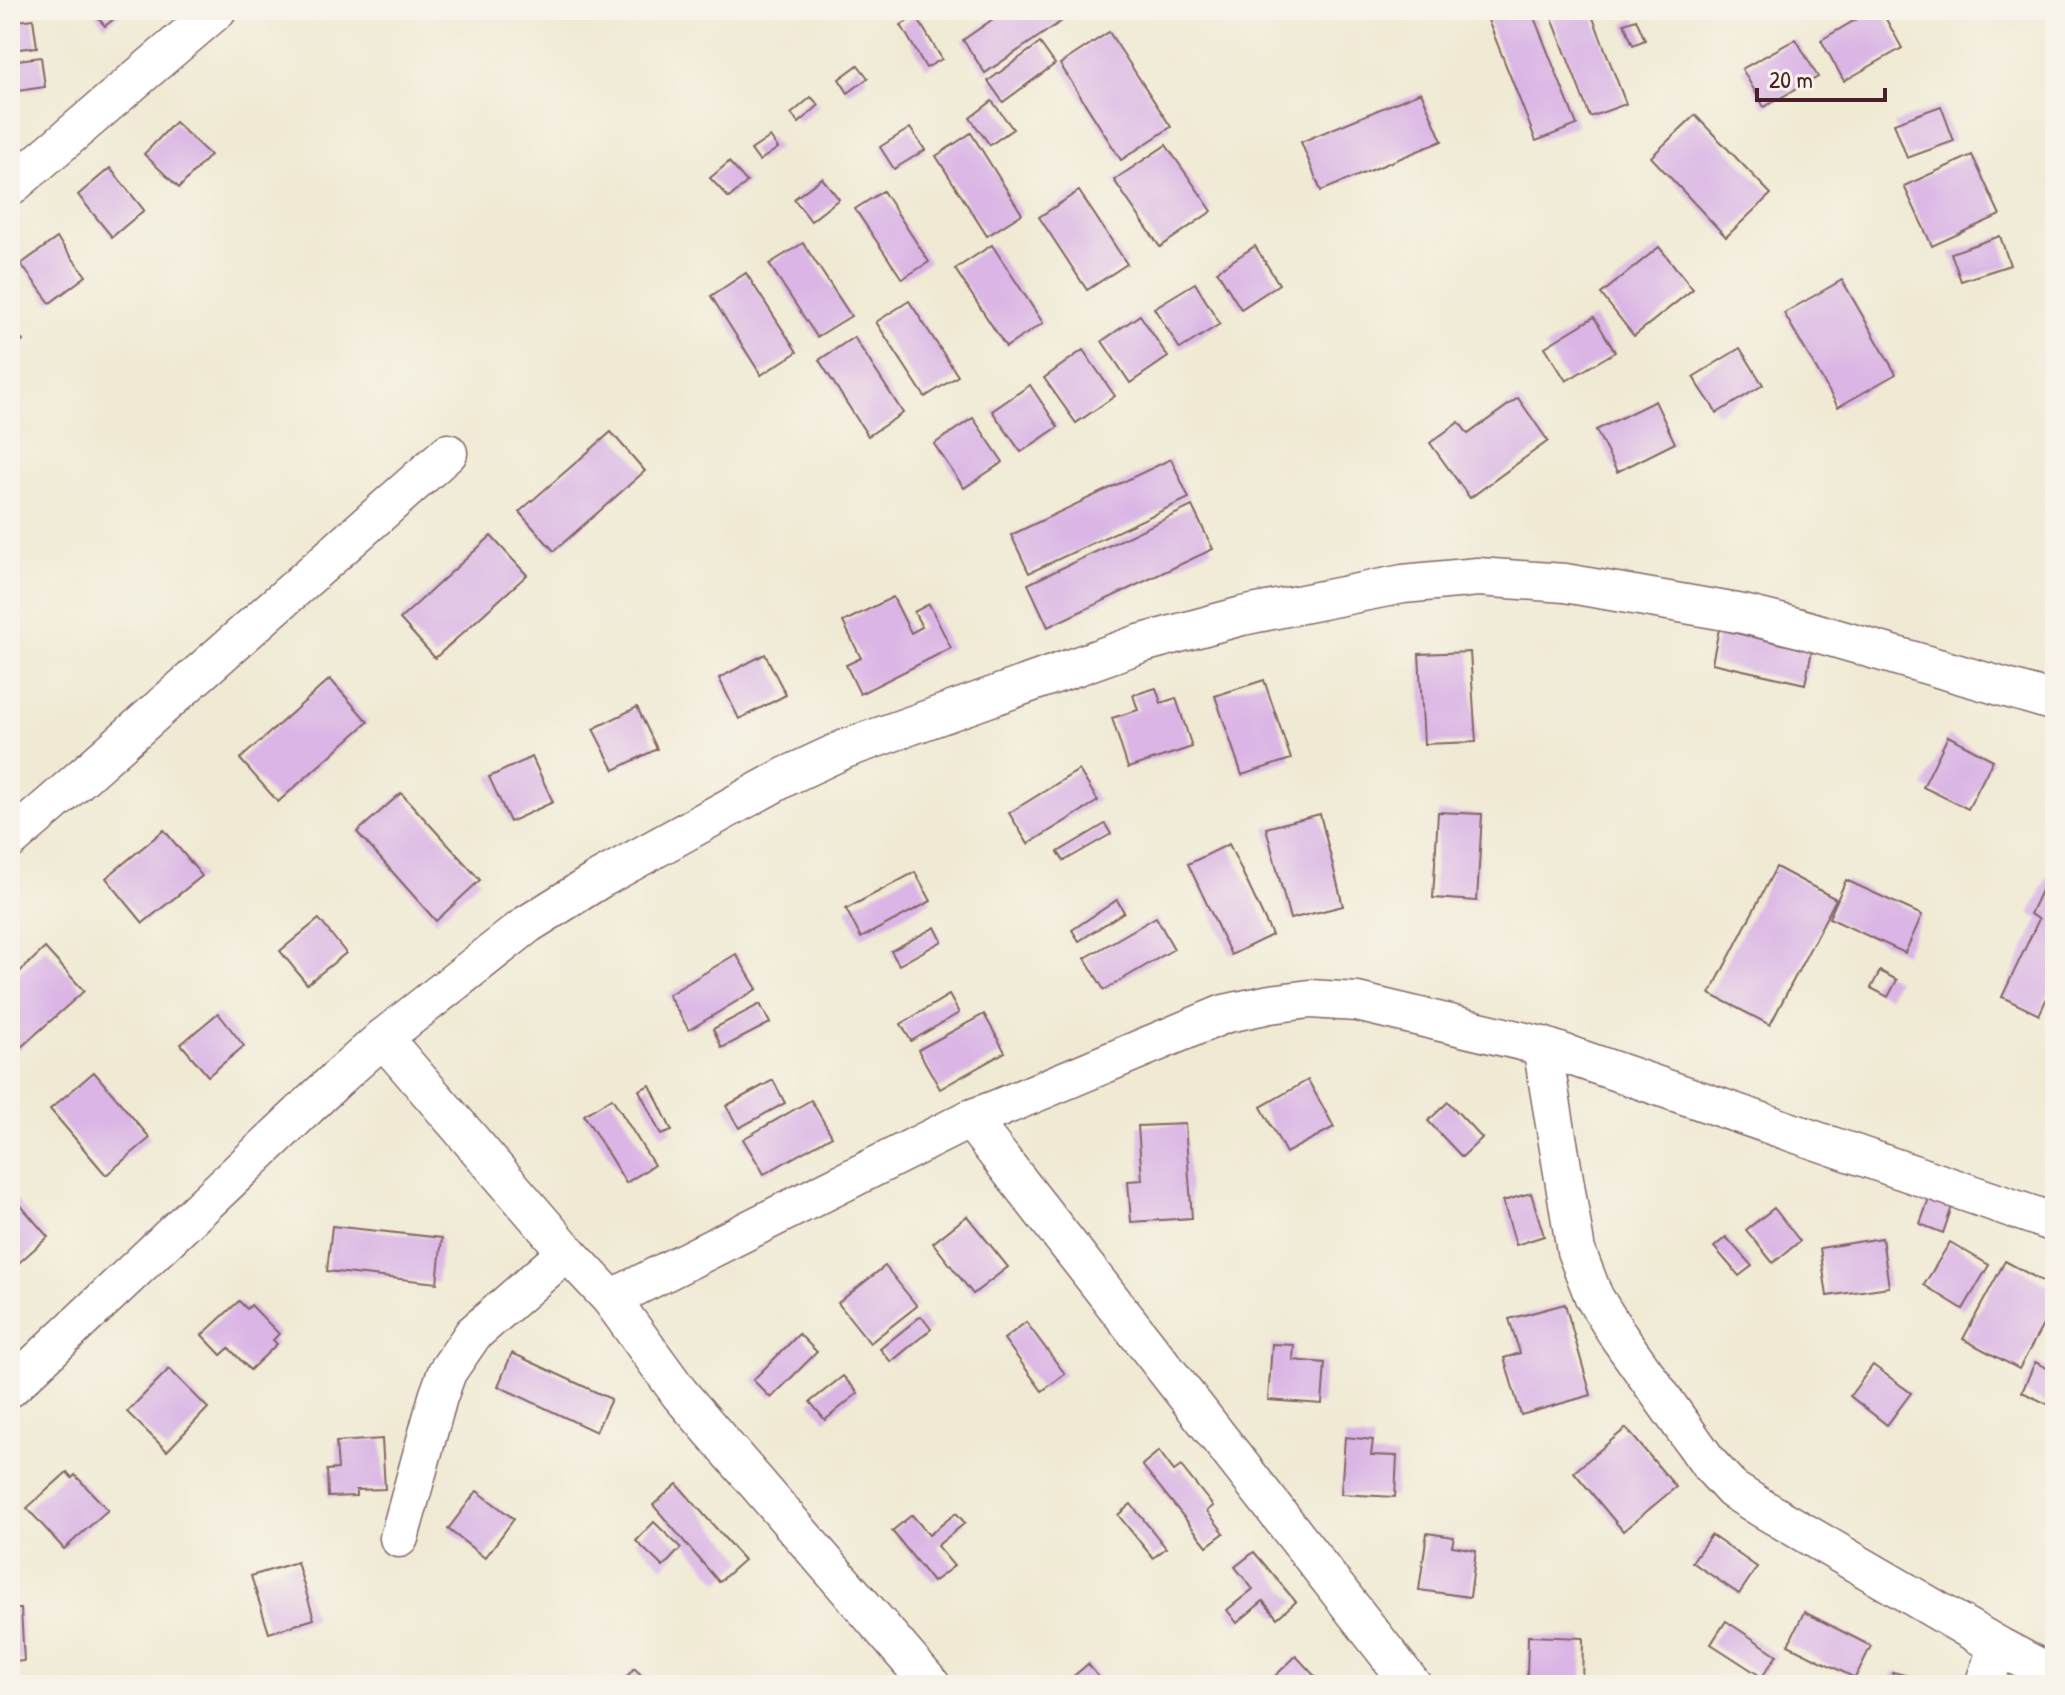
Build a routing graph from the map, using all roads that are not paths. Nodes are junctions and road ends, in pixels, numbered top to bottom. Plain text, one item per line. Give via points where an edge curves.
1 (217, 10) edge
2 (10, 187) edge
3 (448, 453) dead end
4 (2055, 702) edge
5 (10, 840) edge
6 (383, 1038) junction
7 (1542, 1046) junction
8 (970, 1119) junction
9 (2055, 1223) edge
10 (567, 1252) junction
11 (611, 1299) junction
12 (10, 1388) edge
13 (399, 1538) dead end
14 (1998, 1646) junction
15 (2055, 1676) edge
16 (931, 1685) edge
17 (1412, 1685) edge
18 (1984, 1685) edge

1 - 2 street
3 - 5 street
4 - 6 street via 1743,614 1565,583 1478,577 1403,584 1257,613 1139,644 845,749 787,776 528,924
6 - 10 street
6 - 12 street
7 - 8 street via 1357,1002 1310,999 1270,1004 1224,1014
7 - 9 street
7 - 14 street via 1580,1263 1619,1337 1710,1465 1742,1496
8 - 11 street
8 - 17 street
10 - 11 street
10 - 13 street via 473,1334 447,1372
11 - 16 street via 680,1394
14 - 15 street
14 - 18 street

